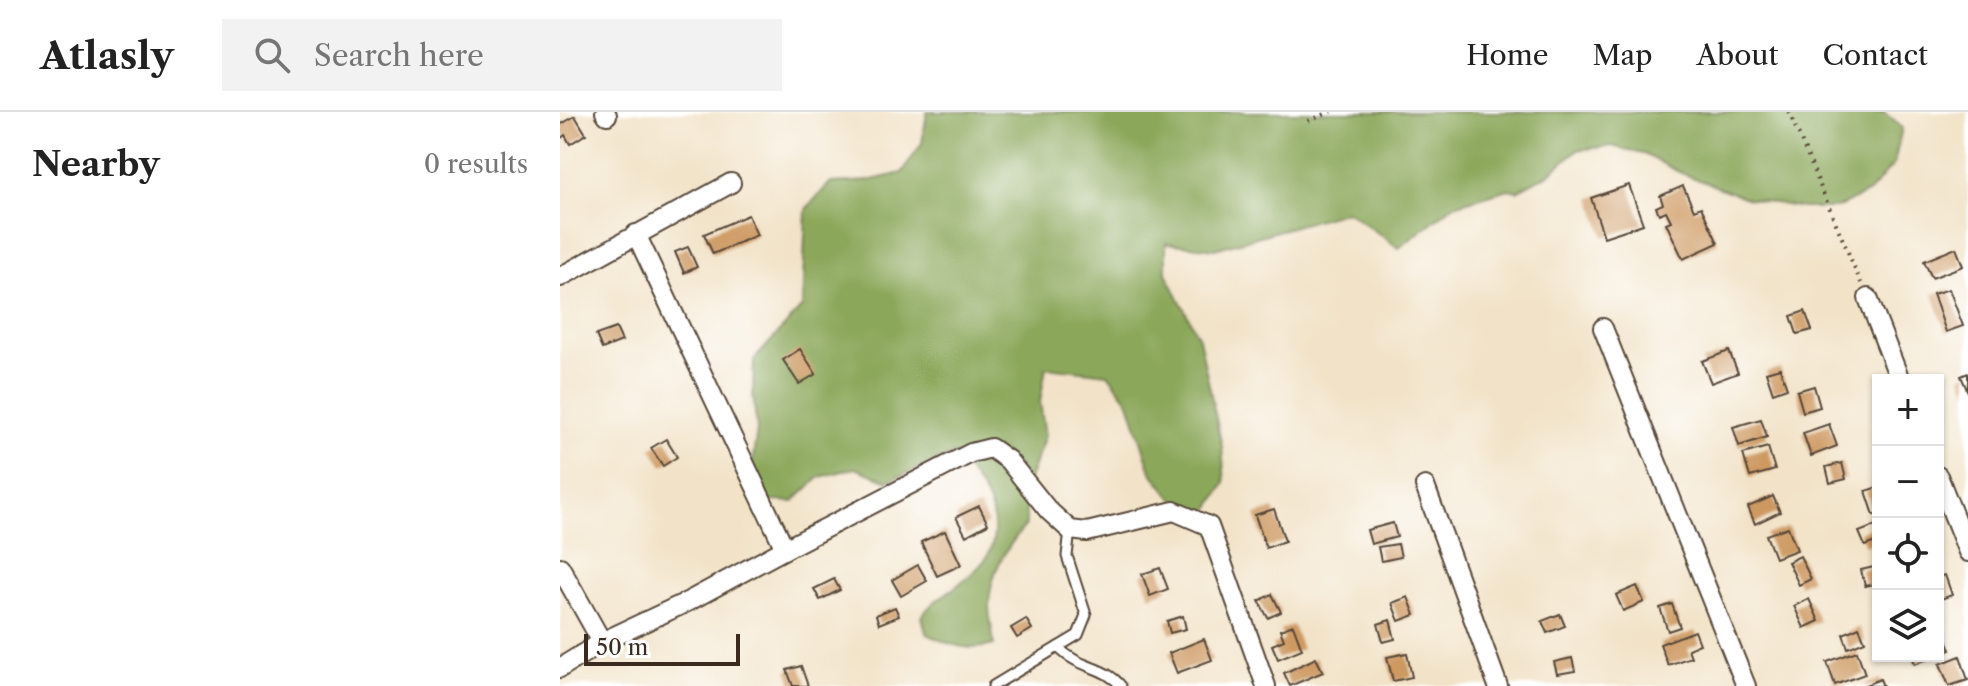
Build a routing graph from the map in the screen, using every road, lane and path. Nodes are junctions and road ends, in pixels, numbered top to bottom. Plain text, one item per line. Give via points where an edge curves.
1 (1331, 112) edge
2 (1789, 112) edge
3 (1308, 121) dead end
4 (731, 183) dead end
5 (636, 234) junction
6 (560, 277) edge
7 (1868, 298) joint
8 (1603, 328) dead end
9 (1898, 374) edge
10 (1425, 486) dead end
11 (1944, 491) edge
12 (1070, 530) junction
13 (785, 549) junction
14 (1968, 552) edge
15 (560, 567) edge
16 (602, 642) junction
17 (1058, 647) junction
18 (560, 668) edge
19 (993, 686) edge
20 (1121, 686) edge
21 (1266, 686) edge
22 (1498, 686) edge
23 (1746, 686) edge

1 - 3 path
2 - 7 path
4 - 5 street
5 - 6 street
5 - 13 street
7 - 9 street
8 - 23 street
10 - 22 street
11 - 14 street
12 - 13 street via 991,448 971,453
12 - 17 lane via 1067,556 1086,615 1078,635
12 - 21 street via 1087,532 1174,511 1209,526
13 - 16 street
15 - 16 street
16 - 18 street
17 - 19 lane
17 - 20 lane via 1068,658 1115,678

